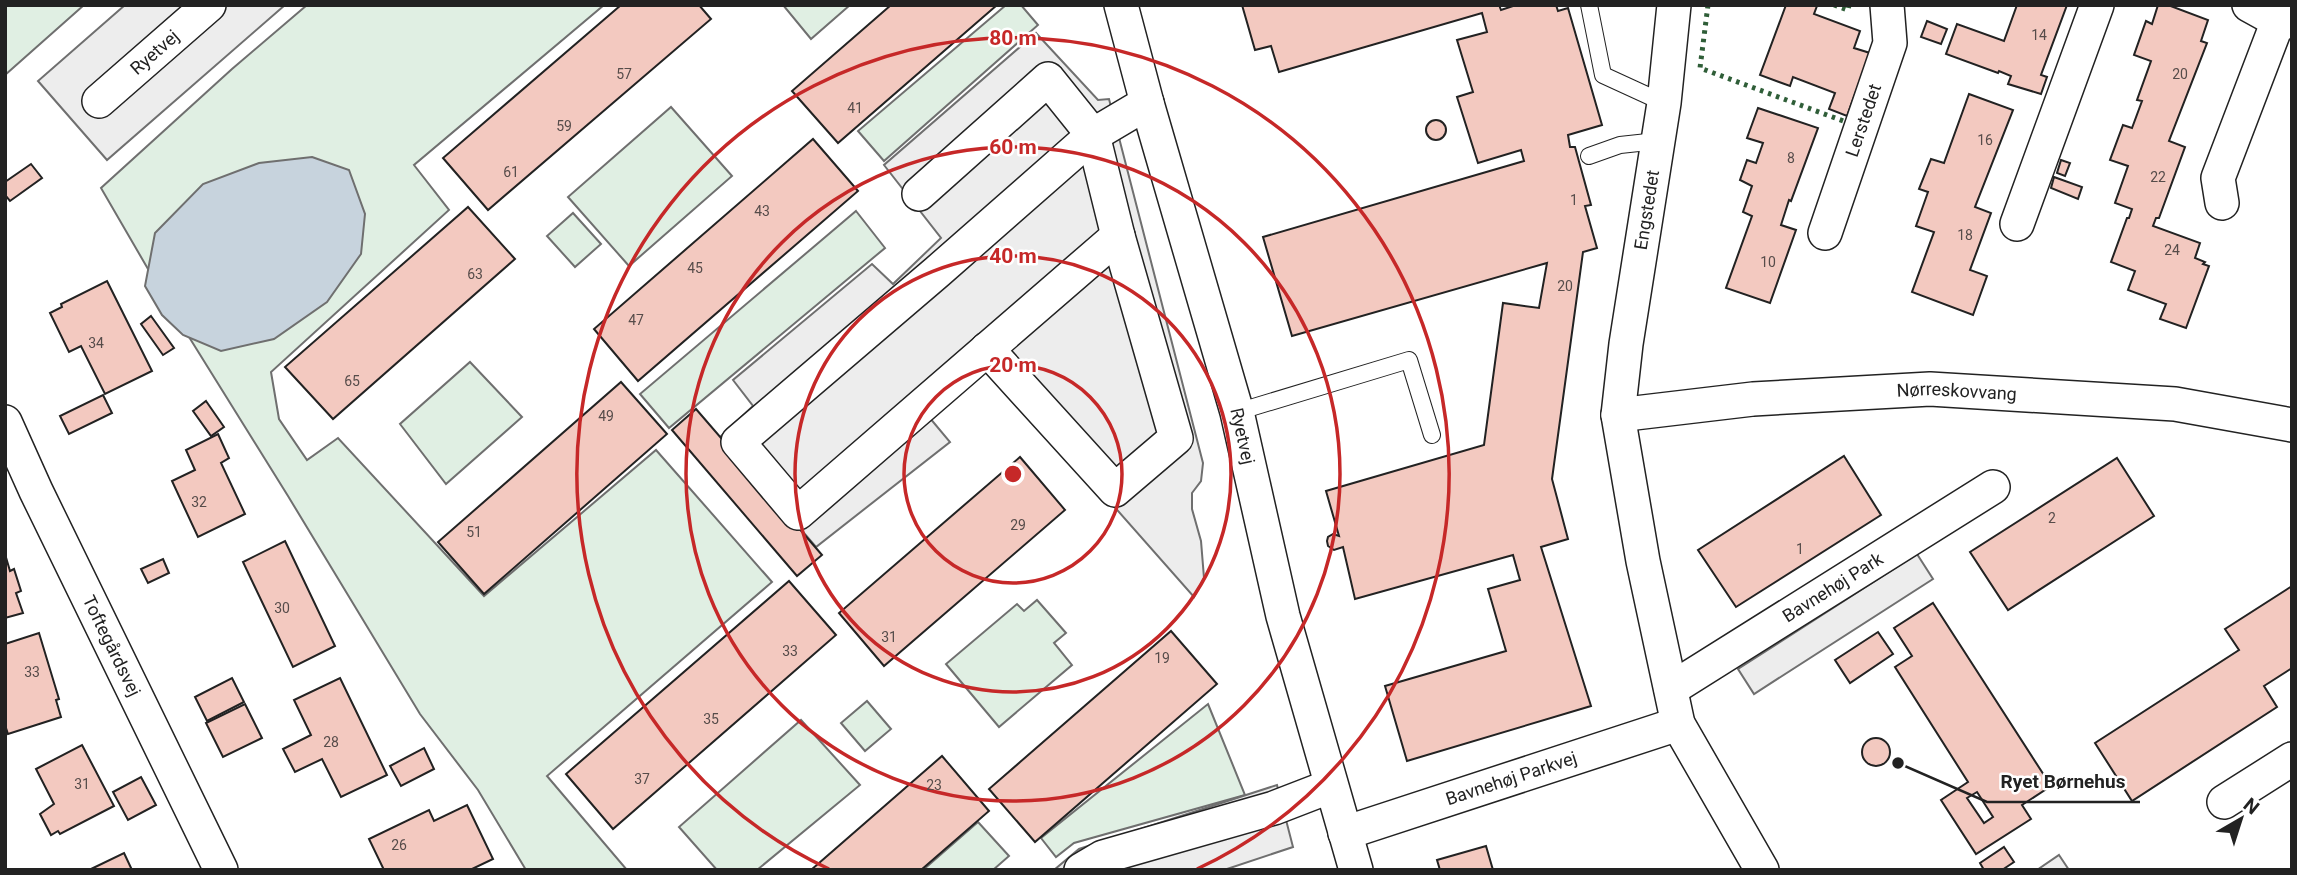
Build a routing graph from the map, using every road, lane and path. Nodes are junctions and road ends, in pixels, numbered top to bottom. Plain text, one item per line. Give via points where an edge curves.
1 (209, 5) edge
2 (1121, 5) edge
3 (1589, 5) edge
4 (1674, 5) edge
5 (1887, 5) edge
6 (2097, 5) edge
7 (2249, 5) edge
8 (2285, 22) edge
9 (99, 101) dead end
10 (1147, 103) junction
11 (1664, 103) junction
12 (1093, 135) junction
13 (1657, 141) junction
14 (1589, 156) dead end
15 (919, 194) dead end
16 (2222, 203) dead end
17 (2017, 225) dead end
18 (1825, 233) dead end
19 (1118, 236) junction
20 (987, 349) junction
21 (1237, 412) junction
22 (1618, 415) junction
23 (5, 422) edge
24 (2292, 425) edge
25 (1432, 435) dead end
26 (1993, 487) dead end
27 (1671, 689) junction
28 (1678, 724) junction
29 (2292, 759) edge
30 (1331, 786) junction
31 (2224, 802) dead end
32 (1345, 833) junction
33 (221, 870) edge
34 (1081, 870) edge
35 (1356, 870) edge
36 (1762, 870) edge

1 - 9 street, Ryetvej
2 - 10 street, Ryetvej
3 - 11 lane via 1603,75
4 - 11 street, Engstedet
5 - 18 street, Lerstedet via 1890,43
6 - 17 street
7 - 8 street
8 - 16 street via 2218,178
10 - 12 street
10 - 21 street, Ryetvej
11 - 13 street, Engstedet
12 - 15 street via 1048,79
12 - 19 street
12 - 20 street via 738,442 798,513
13 - 14 lane via 1620,145
13 - 22 street, Engstedet
19 - 20 street
19 - 20 street via 1176,438 1158,454 1115,490
21 - 25 lane via 1409,360
21 - 30 street, Ryetvej via 1283,616
22 - 24 street, Nørreskovvang via 1753,399 1930,389 2175,404
22 - 27 street
23 - 33 street, Toftegårdsvej
26 - 27 street, Bavnehøj Park
27 - 28 street
28 - 32 street, Bavnehøj Parkvej
28 - 36 street
29 - 31 street
30 - 32 street, Ryetvej
30 - 34 street via 1274,808 1103,857
32 - 35 street, Ryetvej

